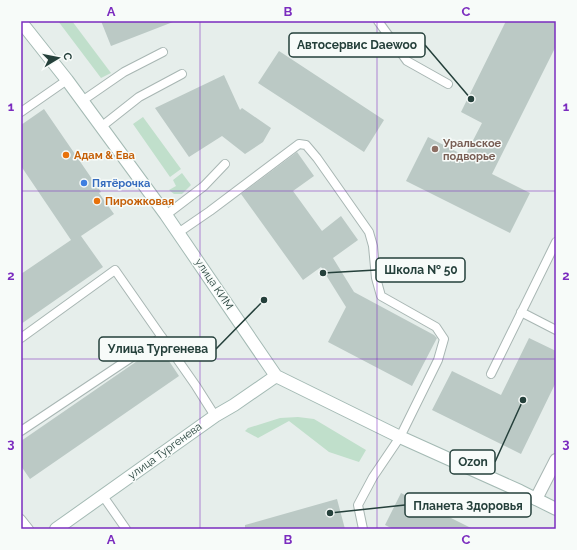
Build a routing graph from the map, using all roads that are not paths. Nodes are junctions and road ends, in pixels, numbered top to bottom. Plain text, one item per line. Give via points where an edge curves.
1 (378, 21) edge
2 (21, 22) edge
3 (163, 52) dead end
4 (182, 74) dead end
5 (67, 80) junction
6 (448, 84) dead end
7 (82, 101) junction
8 (21, 112) edge
9 (102, 127) junction
10 (225, 164) dead end
11 (166, 215) junction
12 (178, 232) junction
13 (556, 242) edge
14 (520, 312) junction
15 (556, 330) edge
16 (162, 337) junction
17 (21, 338) edge
18 (491, 374) dead end
19 (276, 376) junction
20 (215, 416) junction
21 (21, 431) edge
22 (400, 437) junction
23 (556, 460) edge
24 (103, 496) junction
25 (536, 499) junction
26 (556, 509) edge
27 (21, 519) edge
28 (29, 529) edge
29 (56, 529) edge
30 (126, 529) edge
31 (363, 529) edge

1 - 6 lane via 407,61
2 - 5 street, улица КИМ
3 - 7 lane via 124,72
4 - 9 lane via 139,97
5 - 7 street, улица КИМ
5 - 8 lane
7 - 9 street, улица КИМ
9 - 11 street, улица КИМ
10 - 11 lane via 204,186
11 - 12 street, улица КИМ
12 - 19 street, улица КИМ
12 - 22 lane via 298,144 306,145 369,232 381,296 436,327 444,339 438,360
13 - 14 lane
14 - 15 lane
14 - 18 lane
16 - 17 lane via 115,270
16 - 20 lane
16 - 21 lane
19 - 20 street, улица Тургенева
19 - 22 street, улица КИМ
20 - 24 street, улица Тургенева
22 - 25 street, улица КИМ
22 - 31 lane via 358,505
23 - 25 street
24 - 29 street, улица Тургенева
24 - 30 lane
25 - 26 street, улица КИМ
27 - 28 lane

